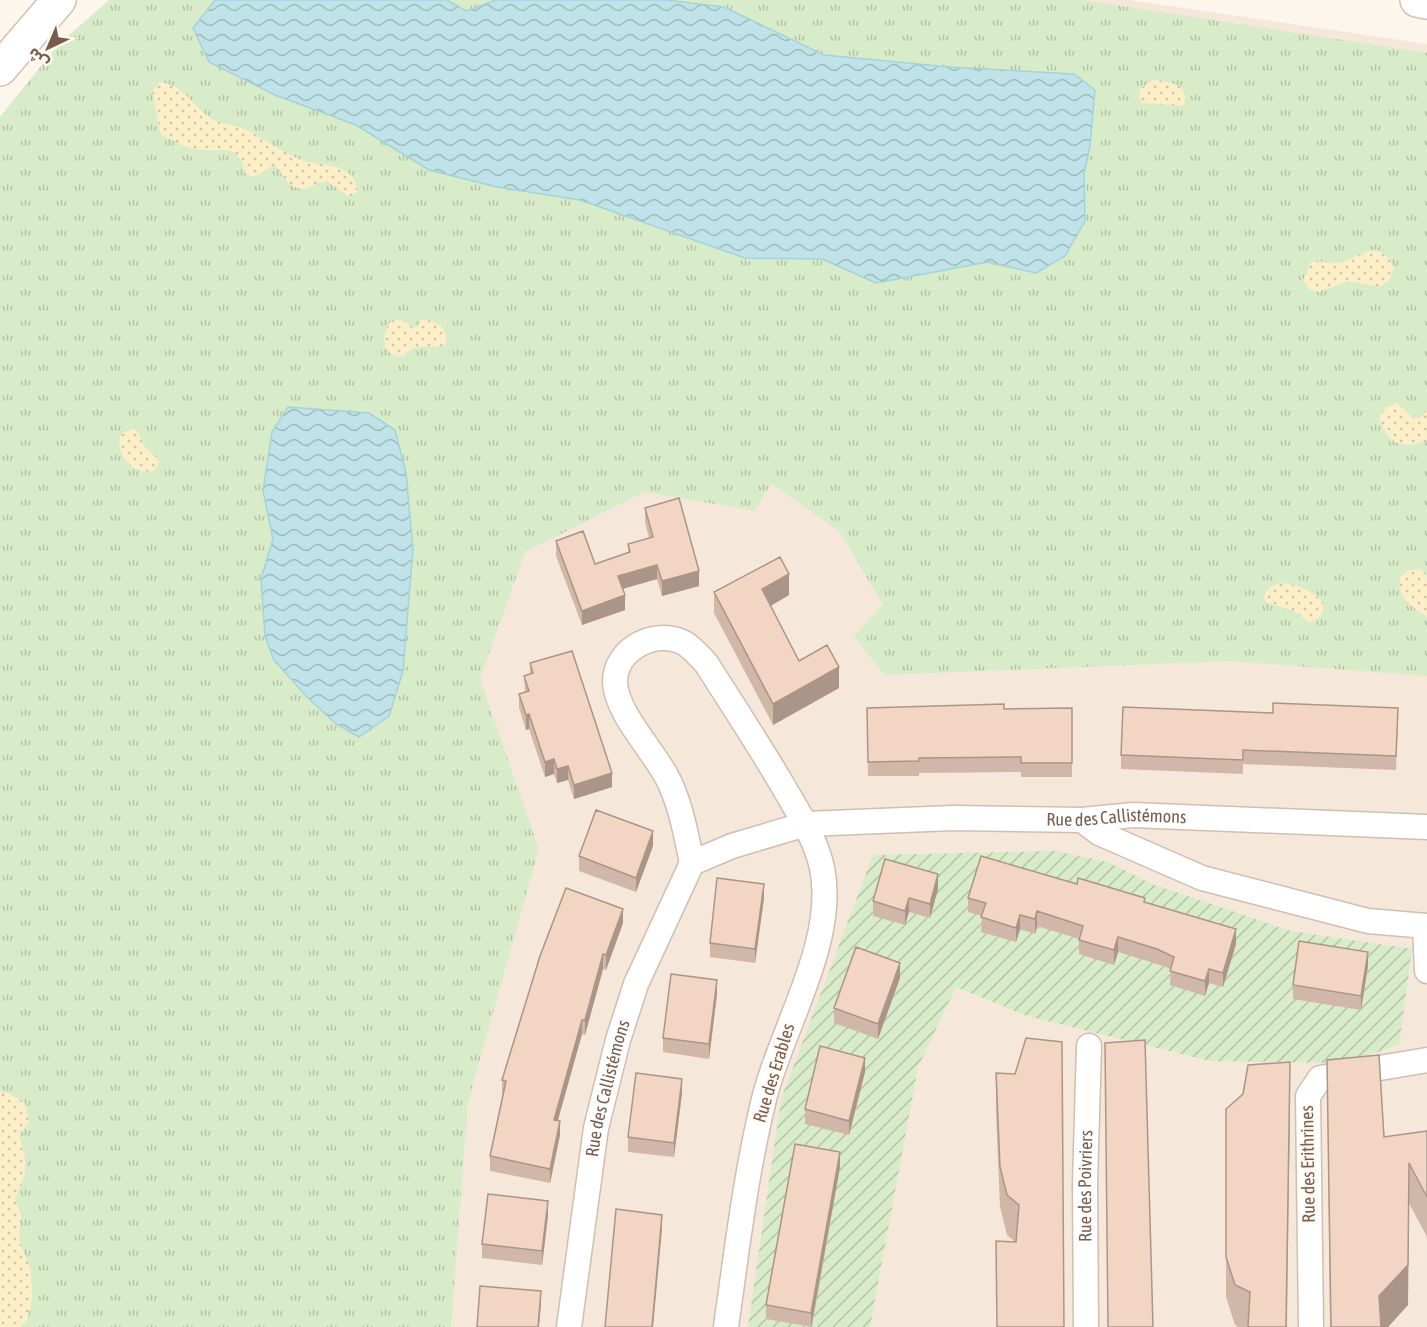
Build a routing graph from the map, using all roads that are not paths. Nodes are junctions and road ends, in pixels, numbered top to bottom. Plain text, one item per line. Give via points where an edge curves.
1 (59, 0) edge
2 (1418, 0) edge
3 (1427, 2) edge
4 (2, 66) edge
5 (1082, 820) junction
6 (806, 824) junction
7 (1427, 827) edge
8 (692, 863) junction
9 (1426, 926) edge
10 (1427, 971) edge
11 (1089, 1046) dead end
12 (1427, 1060) edge
13 (569, 1327) edge
14 (726, 1327) edge
15 (1086, 1327) edge
16 (1311, 1327) edge

1 - 4 street
2 - 3 street
5 - 6 street, Rue des Callistémons via 953,818
5 - 7 street, Rue des Callistémons via 1132,815
5 - 9 street via 1099,833 1202,878 1368,921
6 - 8 street, Rue des Callistémons via 732,846
6 - 8 street via 706,663 675,640 645,641 621,660 615,681 617,697 668,780
6 - 14 street, Rue des Erables via 822,868 819,939 785,1032 753,1145
8 - 13 street, Rue des Callistémons via 636,984 618,1040 596,1128
9 - 10 street
11 - 15 street, Rue des Poivriers
12 - 16 street, Rue des Erithrines via 1320,1078 1308,1096

